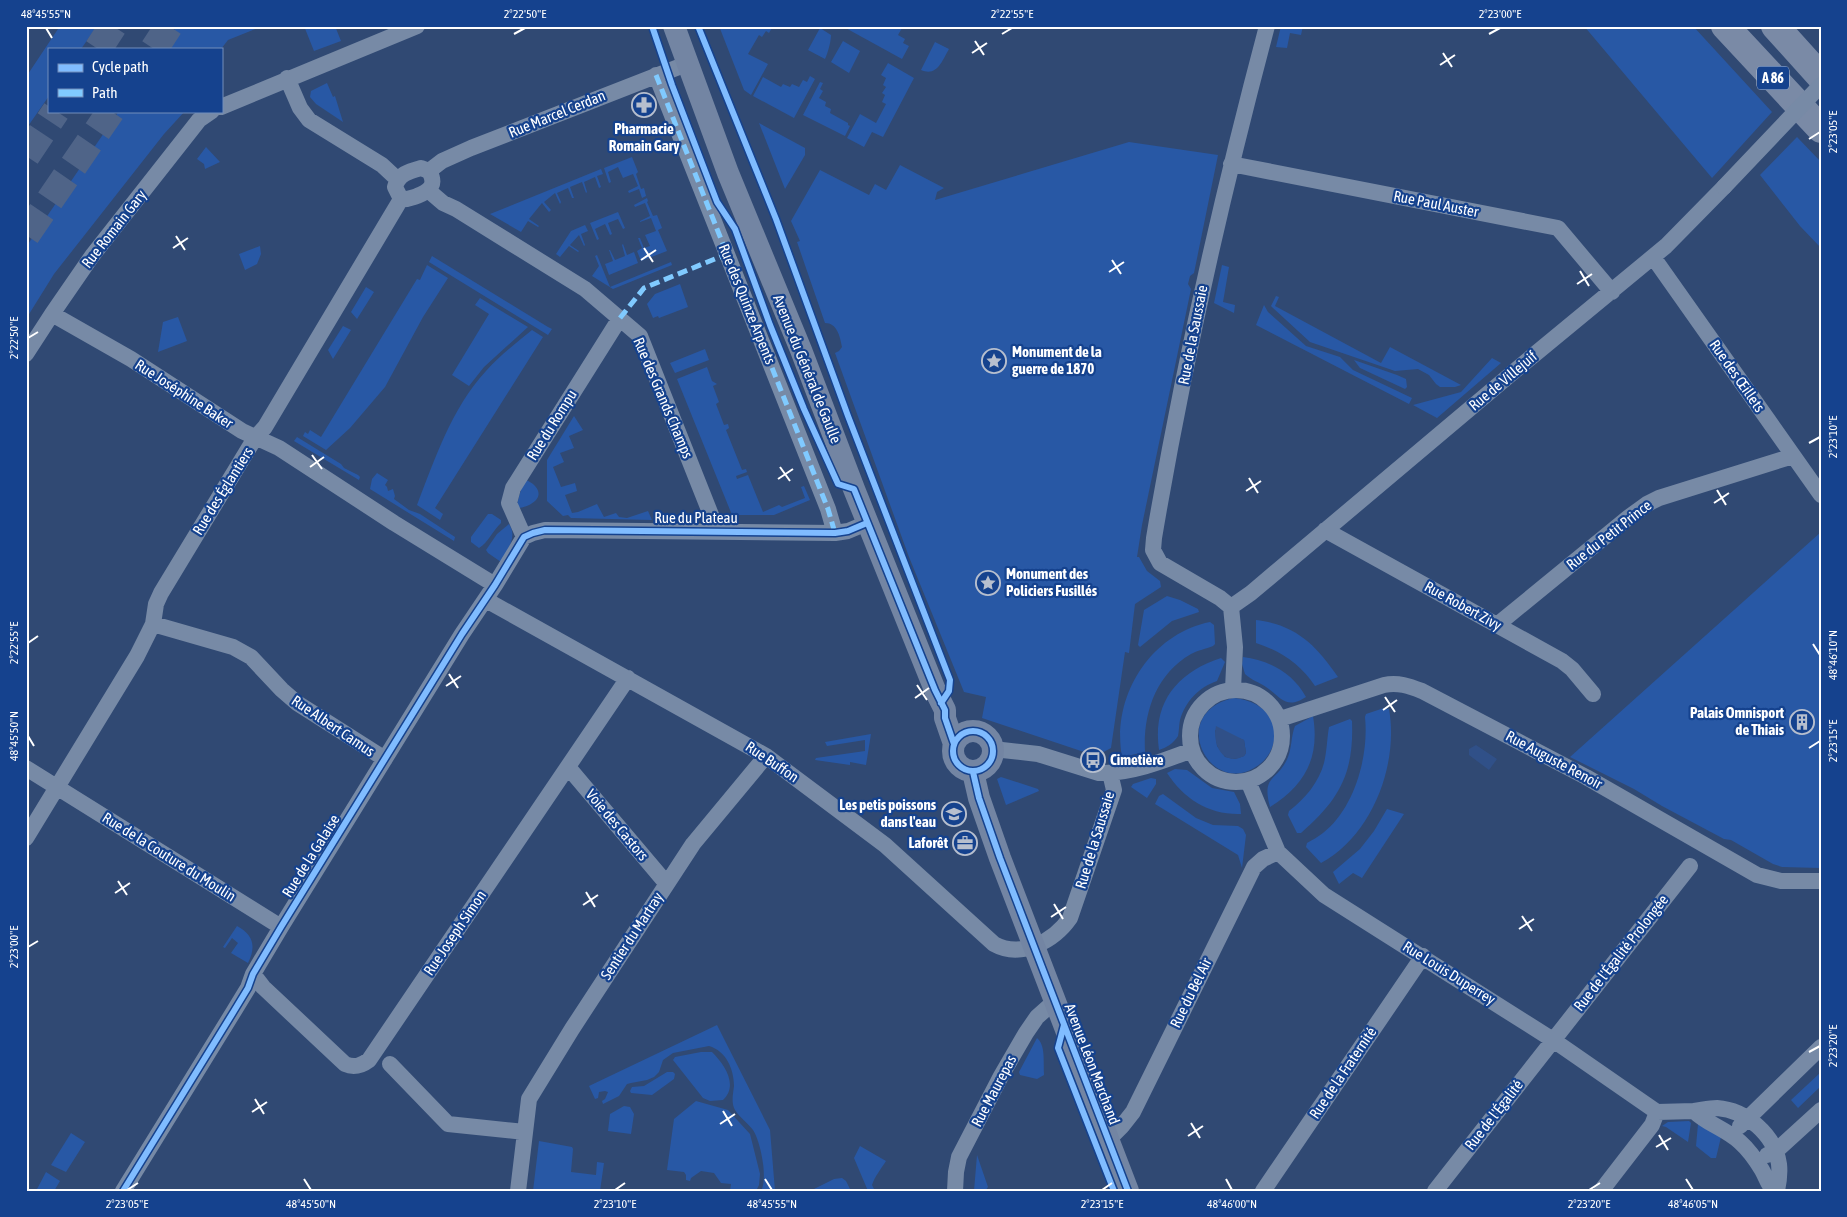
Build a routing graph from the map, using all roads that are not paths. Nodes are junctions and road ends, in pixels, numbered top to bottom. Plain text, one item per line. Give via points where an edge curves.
1 (417, 26) edge
2 (674, 26) edge
3 (1267, 26) edge
4 (1725, 26) edge
5 (1775, 26) edge
6 (689, 64) junction
7 (656, 75) junction
8 (1821, 77) edge
9 (287, 78) junction
10 (1821, 85) edge
11 (222, 107) edge
12 (211, 112) edge
13 (1821, 129) edge
14 (1231, 164) junction
15 (430, 171) junction
16 (397, 179) junction
17 (429, 190) junction
18 (401, 199) junction
19 (1653, 257) junction
20 (1612, 292) junction
21 (52, 314) junction
22 (620, 318) junction
23 (26, 354) edge
24 (255, 438) junction
25 (1793, 456) junction
26 (1821, 495) edge
27 (867, 523) junction
28 (717, 530) junction
29 (1325, 530) junction
30 (834, 533) junction
31 (524, 537) junction
32 (495, 585) junction
33 (486, 600) junction
34 (1231, 608) junction
35 (153, 624) junction
36 (1497, 625) junction
37 (628, 678) junction
38 (1233, 689) junction
39 (1593, 694) dead end
40 (945, 710) junction
41 (1280, 719) junction
42 (975, 731) junction
43 (954, 744) junction
44 (993, 749) junction
45 (1192, 750) junction
46 (766, 756) junction
47 (385, 759) junction
48 (568, 767) junction
49 (26, 768) edge
50 (972, 772) junction
51 (1110, 773) junction
52 (1248, 781) junction
53 (56, 787) junction
54 (26, 838) edge
55 (1278, 852) junction
56 (1690, 866) dead end
57 (1821, 881) edge
58 (666, 883) junction
59 (281, 928) junction
60 (1033, 946) junction
61 (1423, 956) junction
62 (253, 974) junction
63 (1055, 1001) junction
64 (1553, 1040) junction
65 (1821, 1047) edge
66 (390, 1064) dead end
67 (1821, 1110) edge
68 (1658, 1112) junction
69 (1694, 1112) junction
70 (1746, 1118) junction
71 (525, 1132) junction
72 (1732, 1135) junction
73 (1108, 1140) junction
74 (1776, 1151) junction
75 (1756, 1160) junction
76 (123, 1191) edge
77 (518, 1191) edge
78 (955, 1191) edge
79 (1128, 1191) edge
80 (1263, 1191) edge
81 (1435, 1191) edge
82 (1601, 1191) edge
83 (1775, 1191) edge

1 - 9 street
2 - 6 main road, Avenue du Général de Gaulle
3 - 14 street, Rue de la Saussaie
4 - 13 highway, A 86
5 - 8 highway, A 86
6 - 7 street, Rue Marcel Cerdan
6 - 27 main road, Avenue du Général de Gaulle via 728,173 802,350
7 - 15 street, Rue Marcel Cerdan via 450,157
7 - 30 street, Rue des Quinze Arpents via 828,509
9 - 11 street
9 - 16 street via 309,120 382,165
10 - 19 street, Rue de Villejuif, bridge
12 - 21 street, Rue Romain Gary via 199,120 92,256
14 - 20 street, Rue Paul Auster via 1558,228
14 - 34 street, Rue de la Saussaie via 1204,283 1153,550 1162,566 1220,598
15 - 16 street via 417,169
15 - 17 street via 433,184
16 - 18 street via 395,187
17 - 18 street via 407,200
17 - 22 street, Rue des Grands Champs via 442,202 585,289
18 - 24 street, Rue des Églantiers
19 - 20 street, Rue de Villejuif
19 - 25 street, Rue des Œillets
20 - 29 street, Rue de Villejuif
21 - 23 street, Rue Romain Gary
21 - 24 street, Rue Joséphine Baker via 131,359
22 - 28 street, Rue des Grands Champs via 642,340
22 - 31 street, Rue du Rompu via 513,488 509,503
24 - 32 street, Rue Joséphine Baker via 279,448
24 - 35 street, Rue des Églantiers via 161,593
25 - 26 street, Rue des Œillets
25 - 36 street, Rue du Petit Prince via 1647,504
27 - 30 street, Rue du Plateau
27 - 40 main road, Avenue du Général de Gaulle
28 - 30 street, Rue du Plateau
28 - 31 street, Rue du Plateau via 545,530
29 - 34 street, Rue de Villejuif
29 - 36 street, Rue Robert Zivy
31 - 32 street, Rue de la Galaise
32 - 33 street, Rue de la Galaise
33 - 37 street, Rue Buffon
33 - 47 street, Rue de la Galaise
34 - 38 street via 1235,647
35 - 47 street, Rue Albert Camus via 245,652 297,703
35 - 53 street, Rue des Églantiers via 137,656
36 - 39 street, Rue Robert Zivy via 1567,664
37 - 46 street, Rue Buffon
37 - 48 street, Rue Joseph Simon
38 - 41 street via 1261,696
38 - 45 street via 1218,692 1196,712 1190,726
40 - 42 main road
40 - 43 main road, Avenue du Général de Gaulle
41 - 52 street via 1283,733 1281,749 1274,764 1262,775
41 - 57 street, Rue Auguste Renoir via 1384,685 1410,686 1586,777 1757,875 1781,880
42 - 43 main road via 962,734
42 - 44 main road via 987,737
43 - 50 main road via 956,762
44 - 50 main road via 988,765
44 - 51 street via 1038,754 1099,773
45 - 51 street
45 - 52 street via 1203,769 1216,778
46 - 58 street, Sentier du Martray via 693,844
46 - 60 street, Rue Buffon via 885,846 994,944 1011,950
47 - 59 street, Rue de la Galaise
48 - 58 street, Voie des Castors
48 - 62 street, Rue Joseph Simon via 369,1060 363,1064 345,1064
49 - 53 street, Rue de la Couture du Moulin
50 - 60 main road, Avenue Léon Marchand
51 - 60 street, Rue de la Saussaie via 1114,790 1070,918 1058,932
52 - 55 street, Rue Louis Duperrey
53 - 54 street
53 - 59 street, Rue de la Couture du Moulin
55 - 61 street, Rue Louis Duperrey via 1324,895
55 - 73 street, Rue du Bel Air via 1254,867 1133,1112
56 - 64 street, Rue de l'Égalité Prolongée
58 - 71 street, Sentier du Martray via 529,1099
59 - 62 street, Rue de la Galaise
60 - 63 main road, Avenue Léon Marchand
61 - 64 street, Rue Louis Duperrey
61 - 80 street, Rue de la Fraternité
62 - 76 street, Rue de la Galaise via 248,988
63 - 73 main road, Avenue Léon Marchand
63 - 78 street, Rue Maurepas via 1030,1026 1001,1076 959,1158
64 - 68 street, Rue Louis Duperrey
64 - 81 street, Rue de l'Égalité
65 - 70 street
66 - 71 street via 448,1124
67 - 74 street
68 - 69 street
68 - 82 street via 1652,1126
69 - 70 street via 1719,1108
69 - 72 street
70 - 72 street
70 - 74 street via 1764,1133
71 - 77 street, Sentier du Martray
72 - 75 street
73 - 79 main road, Avenue Léon Marchand
74 - 75 street
74 - 83 street via 1780,1172
75 - 83 street

